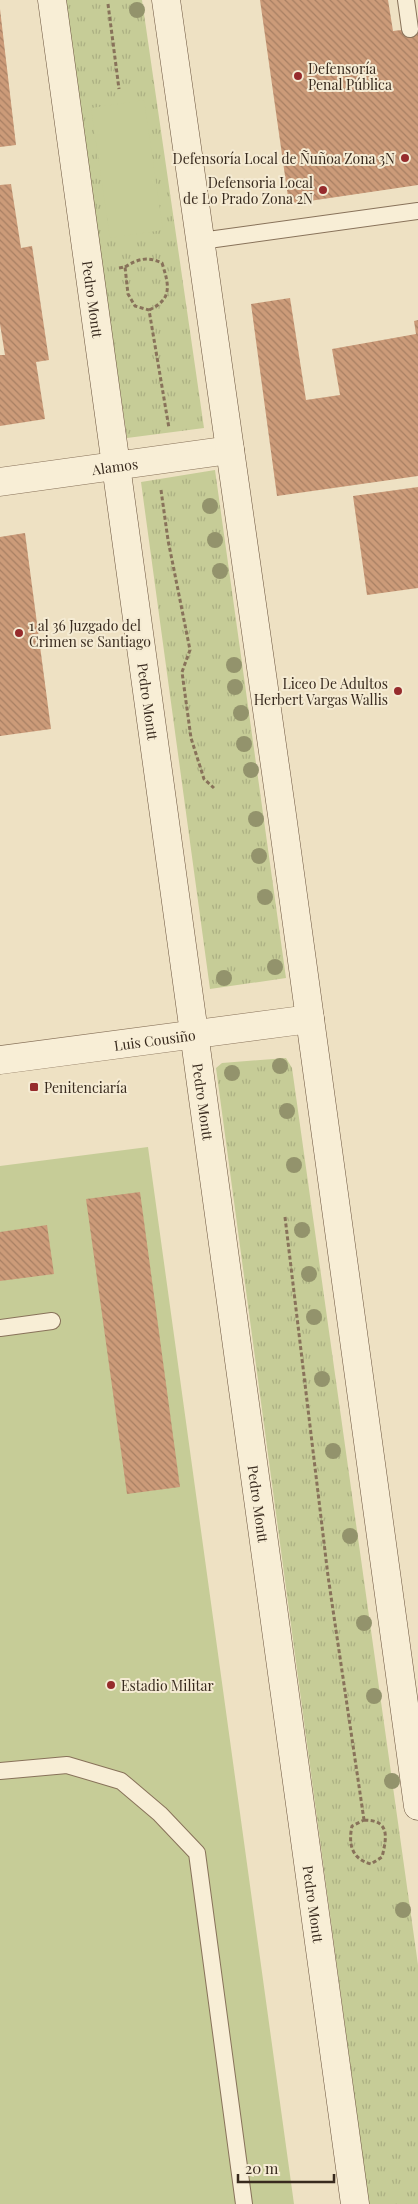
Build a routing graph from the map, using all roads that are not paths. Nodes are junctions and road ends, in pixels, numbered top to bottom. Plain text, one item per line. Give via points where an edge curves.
1 (52, 0) edge
2 (166, 0) edge
3 (406, 0) edge
4 (410, 29) dead end
5 (418, 211) edge
6 (202, 241) junction
7 (230, 450) junction
8 (115, 466) junction
9 (0, 482) edge
10 (310, 1020) junction
11 (195, 1035) junction
12 (0, 1060) edge
13 (52, 1321) dead end
14 (0, 1328) edge
15 (0, 1771) edge
16 (418, 1806) edge
17 (244, 2204) edge
18 (355, 2204) edge

1 - 8 street, Pedro Montt
2 - 6 street
3 - 4 lane
5 - 6 lane
6 - 7 street
7 - 8 street, Alamos
7 - 10 street
8 - 9 street, Alamos
8 - 11 street, Pedro Montt
10 - 11 street, Luis Cousiño
10 - 16 street
11 - 12 street, Luis Cousiño
11 - 18 street, Pedro Montt
13 - 14 lane
15 - 17 lane via 67,1765 121,1781 160,1814 197,1853

